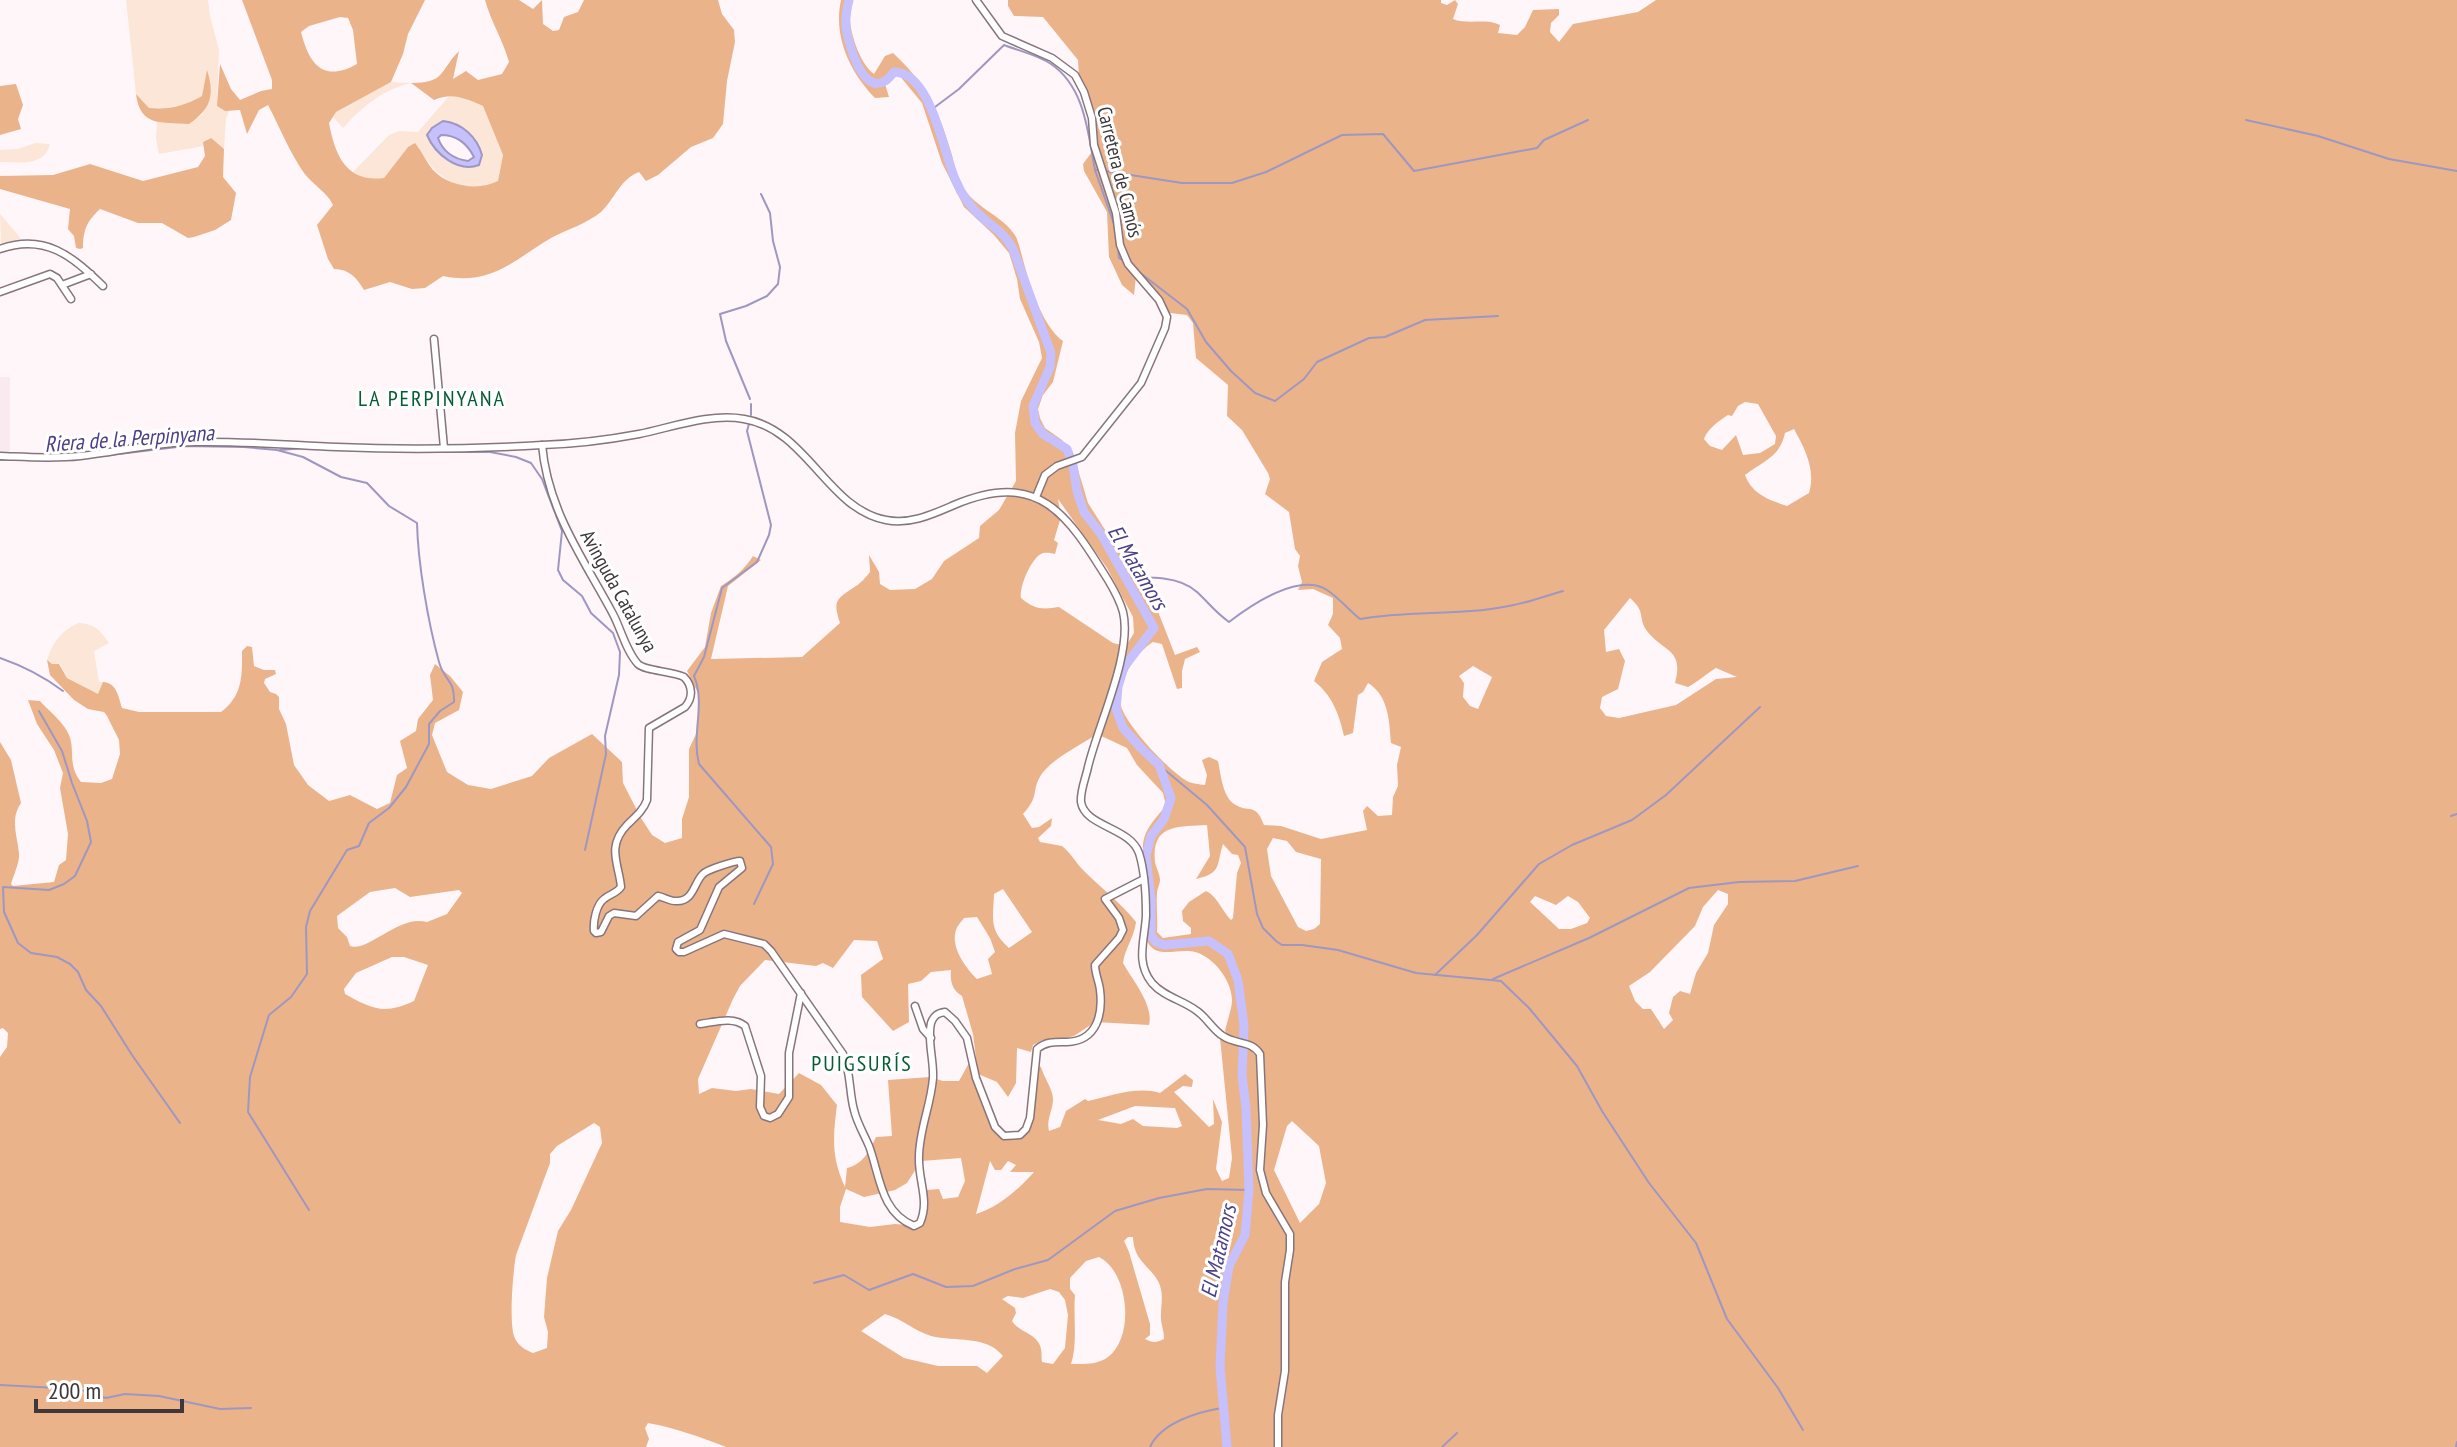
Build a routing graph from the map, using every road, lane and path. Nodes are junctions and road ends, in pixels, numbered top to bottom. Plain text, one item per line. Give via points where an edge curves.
1 (976, 0) edge
2 (0, 249) edge
3 (91, 274) junction
4 (62, 285) junction
5 (103, 286) dead end
6 (0, 292) edge
7 (71, 299) dead end
8 (434, 339) dead end
9 (542, 445) junction
10 (444, 448) junction
11 (0, 456) edge
12 (1036, 497) junction
13 (1144, 879) junction
14 (801, 993) junction
15 (915, 1006) dead end
16 (700, 1024) dead end
17 (931, 1038) junction
18 (1278, 1447) edge

1 - 12 street, Carretera de Camós via 1002,36 1052,58 1075,75 1092,118 1120,245 1167,317 1141,383 1089,450 1045,475
2 - 3 street via 37,243 69,256
3 - 4 street
3 - 5 street
4 - 6 street via 50,274
4 - 7 street
8 - 10 street
9 - 10 street
9 - 12 street via 741,418 783,435 854,505 883,520 918,519 989,493
9 - 14 street, Avinguda Catalunya via 544,472 561,519 636,662 681,675 691,687 685,707 649,728 646,804 620,835 615,862 621,887 601,902 594,931 601,932 614,913 639,915 658,896 682,900 705,872 738,860 742,868 719,887 702,927 678,942 676,949 684,952 724,934 759,942
10 - 11 street via 188,442 71,457
12 - 13 street via 1070,524 1122,606 1124,645 1081,801 1092,817 1132,841
13 - 17 street via 1105,899 1123,930 1095,965 1099,1021 1082,1039 1045,1043 1037,1049 1030,1118 1020,1135 1004,1136 997,1130 967,1038 947,1014 933,1017
13 - 18 street via 1141,959 1148,977 1164,993 1195,1009 1222,1036 1252,1044 1260,1054 1260,1170 1271,1204 1290,1234
14 - 16 street via 789,1053 789,1097 770,1118 761,1111 761,1076 745,1026 733,1020
14 - 17 street via 845,1059 855,1114 884,1195 914,1226 921,1222 925,1202 919,1159 933,1078
15 - 17 street

